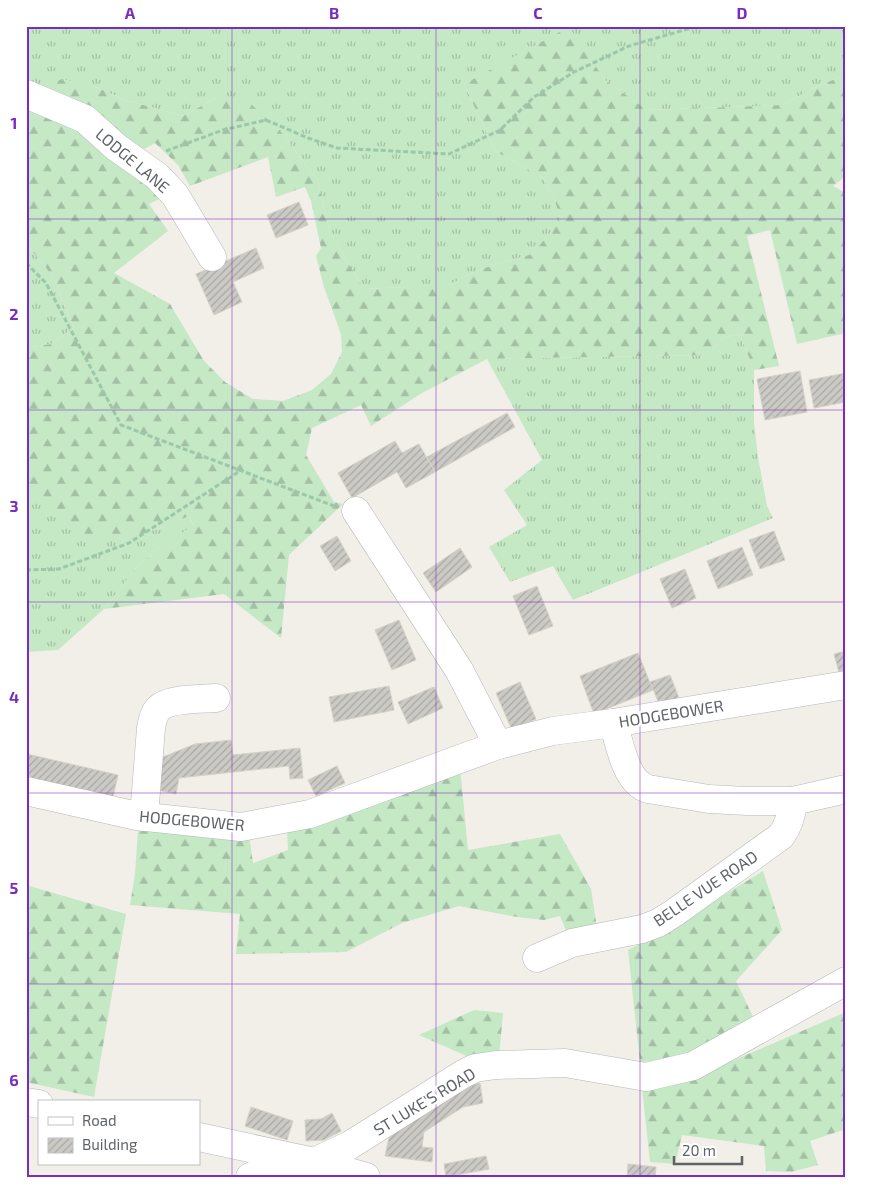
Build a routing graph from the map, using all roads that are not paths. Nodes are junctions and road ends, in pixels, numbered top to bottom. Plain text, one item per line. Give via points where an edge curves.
1 (26, 94) edge
2 (212, 257) dead end
3 (356, 511) road end
4 (846, 685) edge
5 (216, 698) dead end
6 (613, 723) junction
7 (498, 745) junction
8 (846, 789) edge
9 (26, 791) edge
10 (793, 802) junction
11 (144, 817) junction
12 (537, 958) dead end
13 (846, 981) edge
14 (200, 1137) edge
15 (314, 1162) junction
16 (250, 1177) edge
17 (366, 1177) edge

1 - 2 street, LODGE LANE via 85,119 116,148 157,176 175,196
3 - 7 street via 459,670
4 - 6 street, HODGEBOWER
5 - 11 street via 174,701 157,710 151,728
6 - 7 street, HODGEBOWER via 552,731
6 - 10 street via 630,773 641,787 709,799
7 - 11 street, HODGEBOWER via 310,814 242,827
8 - 10 street
9 - 11 street, HODGEBOWER
10 - 12 street, BELLE VUE ROAD via 788,827 781,836 658,923 572,943
13 - 15 street, ST LUKE'S ROAD via 693,1066 646,1077 566,1063 475,1068 350,1145
14 - 15 street
15 - 16 street via 268,1169
15 - 17 street

